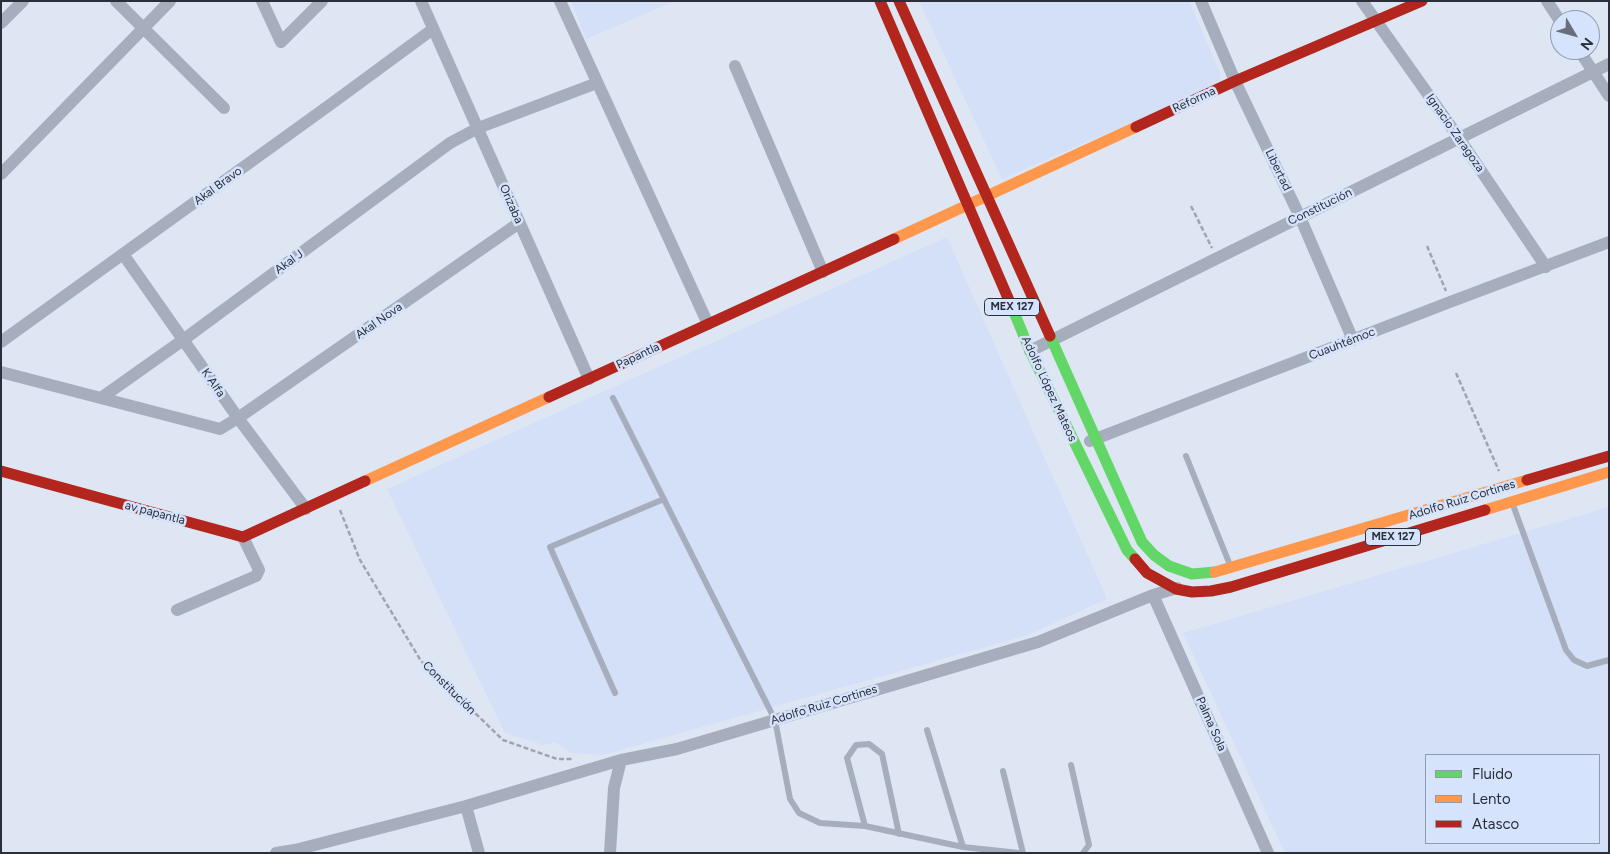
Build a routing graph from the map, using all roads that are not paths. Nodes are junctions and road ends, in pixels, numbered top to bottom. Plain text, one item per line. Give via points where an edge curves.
1 (22, 1) edge
2 (116, 1) edge
3 (170, 1) edge
4 (262, 1) edge
5 (322, 1) edge
6 (420, 1) edge
7 (560, 1) edge
8 (880, 1) edge
9 (899, 1) edge
10 (1201, 1) edge
11 (1362, 1) edge
12 (1422, 1) edge
13 (1376, 22) junction
14 (1, 23) edge
15 (143, 28) junction
16 (433, 29) junction
17 (1585, 60) edge
18 (1609, 64) edge
19 (735, 66) dead end
20 (1593, 72) junction
21 (1235, 81) junction
22 (597, 83) junction
23 (1609, 96) edge
24 (224, 108) dead end
25 (478, 128) junction
26 (1459, 138) junction
27 (4, 165) edge
28 (987, 197) junction
29 (969, 204) junction
30 (1300, 217) junction
31 (520, 223) junction
32 (1609, 242) edge
33 (123, 254) junction
34 (1546, 267) junction
35 (823, 272) junction
36 (708, 324) junction
37 (183, 340) junction
38 (1354, 340) junction
39 (1051, 341) junction
40 (1, 342) edge
41 (1030, 351) junction
42 (1, 372) edge
43 (589, 379) junction
44 (101, 398) junction
45 (613, 398) dead end
46 (238, 418) junction
47 (1096, 439) junction
48 (1076, 447) junction
49 (1186, 456) dead end
50 (1609, 456) edge
51 (1, 471) edge
52 (1609, 472) edge
53 (664, 499) junction
54 (1512, 501) junction
55 (306, 509) junction
56 (243, 537) junction
57 (1231, 568) junction
58 (1192, 574) junction
59 (1176, 589) junction
60 (1153, 595) junction
61 (177, 610) dead end
62 (1609, 660) edge
63 (614, 693) dead end
64 (775, 720) junction
65 (926, 730) dead end
66 (621, 760) junction
67 (1071, 765) dead end
68 (1003, 770) dead end
69 (466, 806) junction
70 (865, 826) junction
71 (899, 834) junction
72 (963, 847) junction
73 (276, 853) edge
74 (479, 853) edge
75 (610, 853) edge
76 (1019, 853) edge
77 (1023, 853) edge
78 (1083, 853) edge
79 (1268, 853) edge

1 - 14 street
2 - 15 street
3 - 15 street
4 - 5 street via 281,42
6 - 16 street, Orizaba
7 - 22 street
8 - 29 main road, Adolfo López Mateos / MEX 127
9 - 28 main road, Adolfo López Mateos / MEX 127
10 - 21 street, Libertad
11 - 13 street, Ignacio Zaragoza
12 - 13 main road, Reforma
13 - 21 main road, Reforma
13 - 26 street, Ignacio Zaragoza
15 - 24 street
15 - 27 street
16 - 25 street, Orizaba
16 - 33 street, Akal Bravo
17 - 20 street
18 - 20 street, Constitución
19 - 35 street
20 - 23 street
20 - 26 street, Constitución
21 - 28 main road, Reforma
21 - 30 street, Libertad
22 - 25 street, Akal J
22 - 36 street
25 - 31 street, Orizaba
25 - 37 street, Akal J via 450,143
26 - 30 street, Constitución
26 - 34 street, Ignacio Zaragoza
28 - 29 main road, Reforma
28 - 39 main road, Adolfo López Mateos / MEX 127
29 - 35 main road, Papantla
29 - 41 main road, Adolfo López Mateos / MEX 127
30 - 38 street, Libertad
30 - 39 street, Constitución
31 - 43 street, Orizaba
31 - 46 street, Akal Nova
32 - 34 street, Cuauhtémoc
33 - 37 street, K Alfa
33 - 40 street, Akal Bravo
34 - 38 street, Cuauhtémoc
35 - 36 main road, Papantla
36 - 43 main road, Papantla
37 - 44 street, Akal J
37 - 46 street, K Alfa
38 - 47 street, Cuauhtémoc
39 - 41 street, Constitución
39 - 47 main road, Adolfo López Mateos / MEX 127
41 - 48 main road, Adolfo López Mateos / MEX 127
42 - 44 street, Akal Nova
43 - 55 main road, Papantla
44 - 46 street, Akal Nova via 220,429
45 - 53 lane
46 - 55 street, K Alfa
47 - 48 street, Cuauhtémoc
47 - 58 main road, Adolfo López Mateos / MEX 127 via 1142,542 1169,566
48 - 59 main road, Adolfo López Mateos / MEX 127 via 1128,550 1147,573
49 - 57 lane
50 - 57 main road, Adolfo Ruiz Cortines / MEX 127
51 - 56 main road, av papantla
52 - 54 main road, Adolfo Ruiz Cortines / MEX 127
53 - 63 lane via 550,547
53 - 64 lane
54 - 59 main road, Adolfo Ruiz Cortines / MEX 127 via 1231,587 1192,592
54 - 62 lane via 1566,650 1574,660 1588,666
55 - 56 main road
56 - 61 street via 259,570 256,576
57 - 58 main road, Adolfo Ruiz Cortines / MEX 127
58 - 59 street, Adolfo Ruiz Cortines
59 - 60 street, Adolfo Ruiz Cortines
60 - 64 street, Adolfo Ruiz Cortines via 1038,642
60 - 79 street, Palma Sola
64 - 66 street, Adolfo Ruiz Cortines via 678,749
64 - 70 lane via 790,799 799,813 820,823
65 - 72 lane
66 - 69 street, Adolfo Ruiz Cortines
66 - 75 street via 614,788
67 - 78 lane via 1088,845
68 - 77 lane
69 - 73 street, Adolfo Ruiz Cortines
69 - 74 street
70 - 71 lane
70 - 71 lane via 847,758 856,745 869,744 882,754
71 - 72 lane
72 - 76 lane

